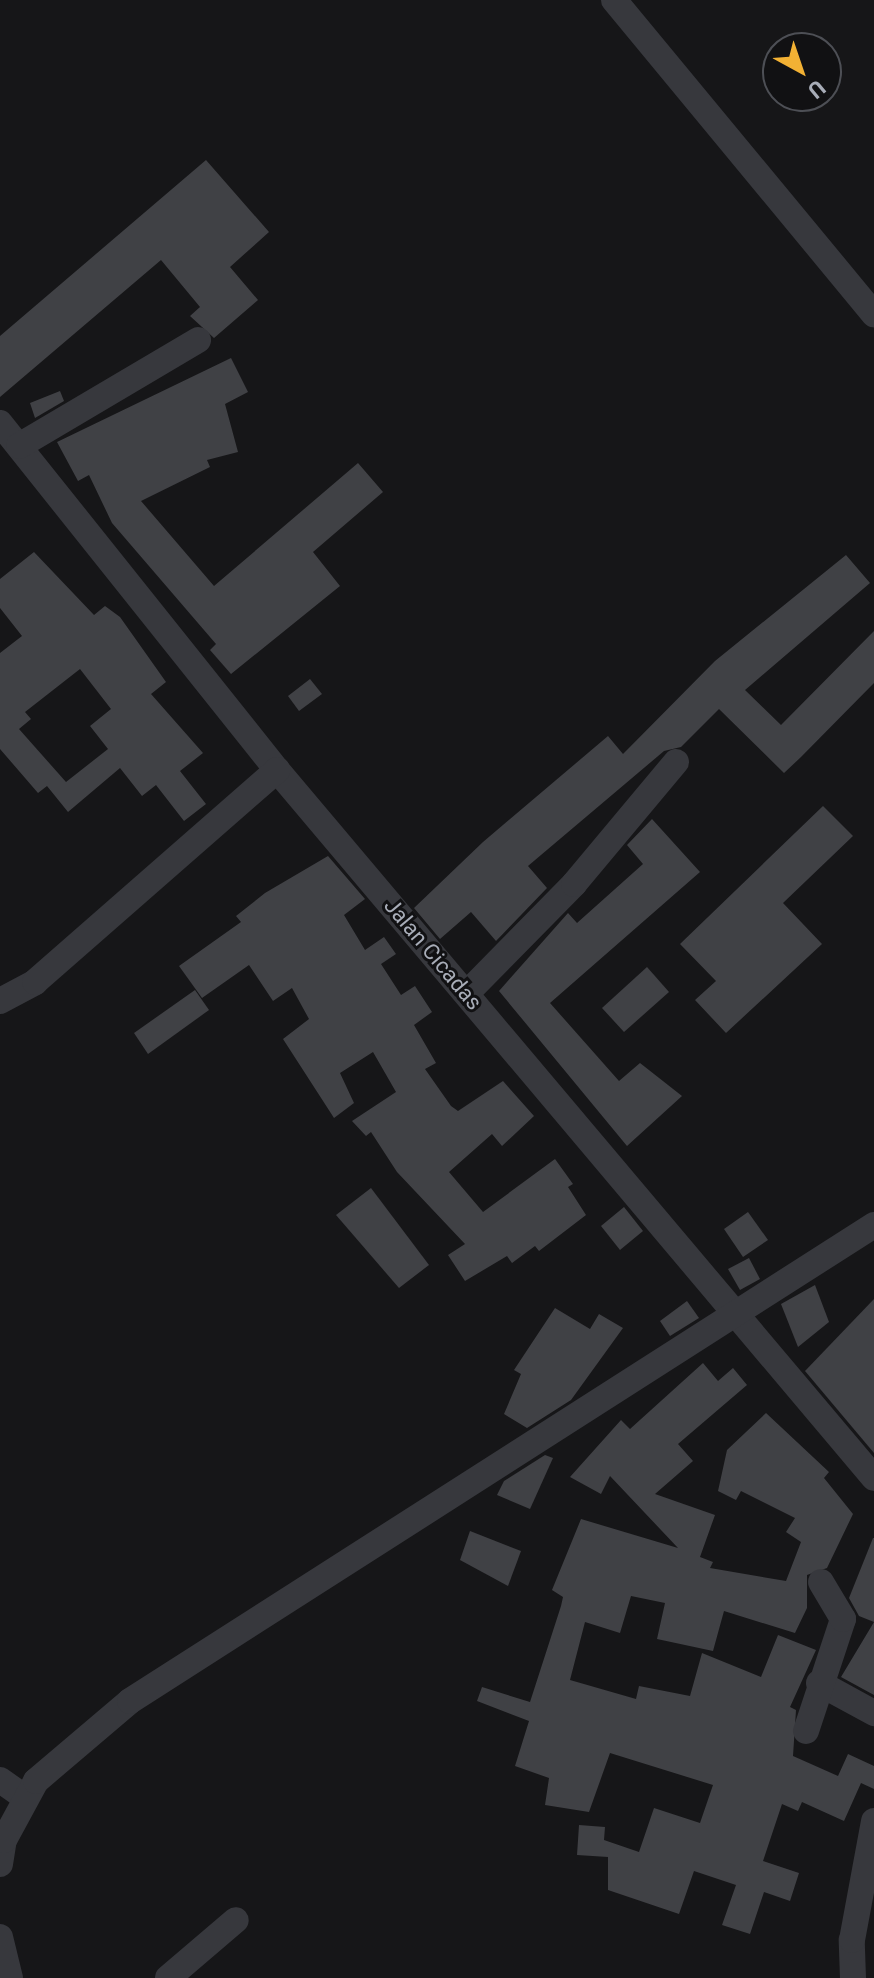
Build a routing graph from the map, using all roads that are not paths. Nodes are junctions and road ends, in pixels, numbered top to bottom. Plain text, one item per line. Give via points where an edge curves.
1 (625, 3) edge
2 (874, 314) edge
3 (198, 340) dead end
4 (6, 434) edge
5 (676, 762) dead end
6 (277, 770) junction
7 (467, 993) junction
8 (0, 1001) edge
9 (874, 1225) edge
10 (735, 1311) junction
11 (874, 1478) edge
12 (821, 1582) dead end
13 (819, 1683) junction
14 (874, 1713) edge
15 (806, 1731) dead end
16 (0, 1780) edge
17 (26, 1798) junction
18 (874, 1821) edge
19 (0, 1864) edge
20 (236, 1920) dead end
21 (0, 1937) edge
22 (10, 1978) edge
23 (168, 1978) edge
24 (853, 1978) edge

1 - 2 street
3 - 4 street
4 - 6 street, Jalan Cicadas
5 - 7 street via 574,884
6 - 7 street, Jalan Cicadas
6 - 8 street via 35,982
7 - 10 street, Jalan Cicadas
9 - 10 street
10 - 11 street, Jalan Cicadas
10 - 17 street via 130,1701 58,1760
12 - 13 street via 843,1619
13 - 14 street
13 - 15 street
16 - 17 street
17 - 19 street
18 - 24 street via 852,1940
20 - 23 street
21 - 22 street

